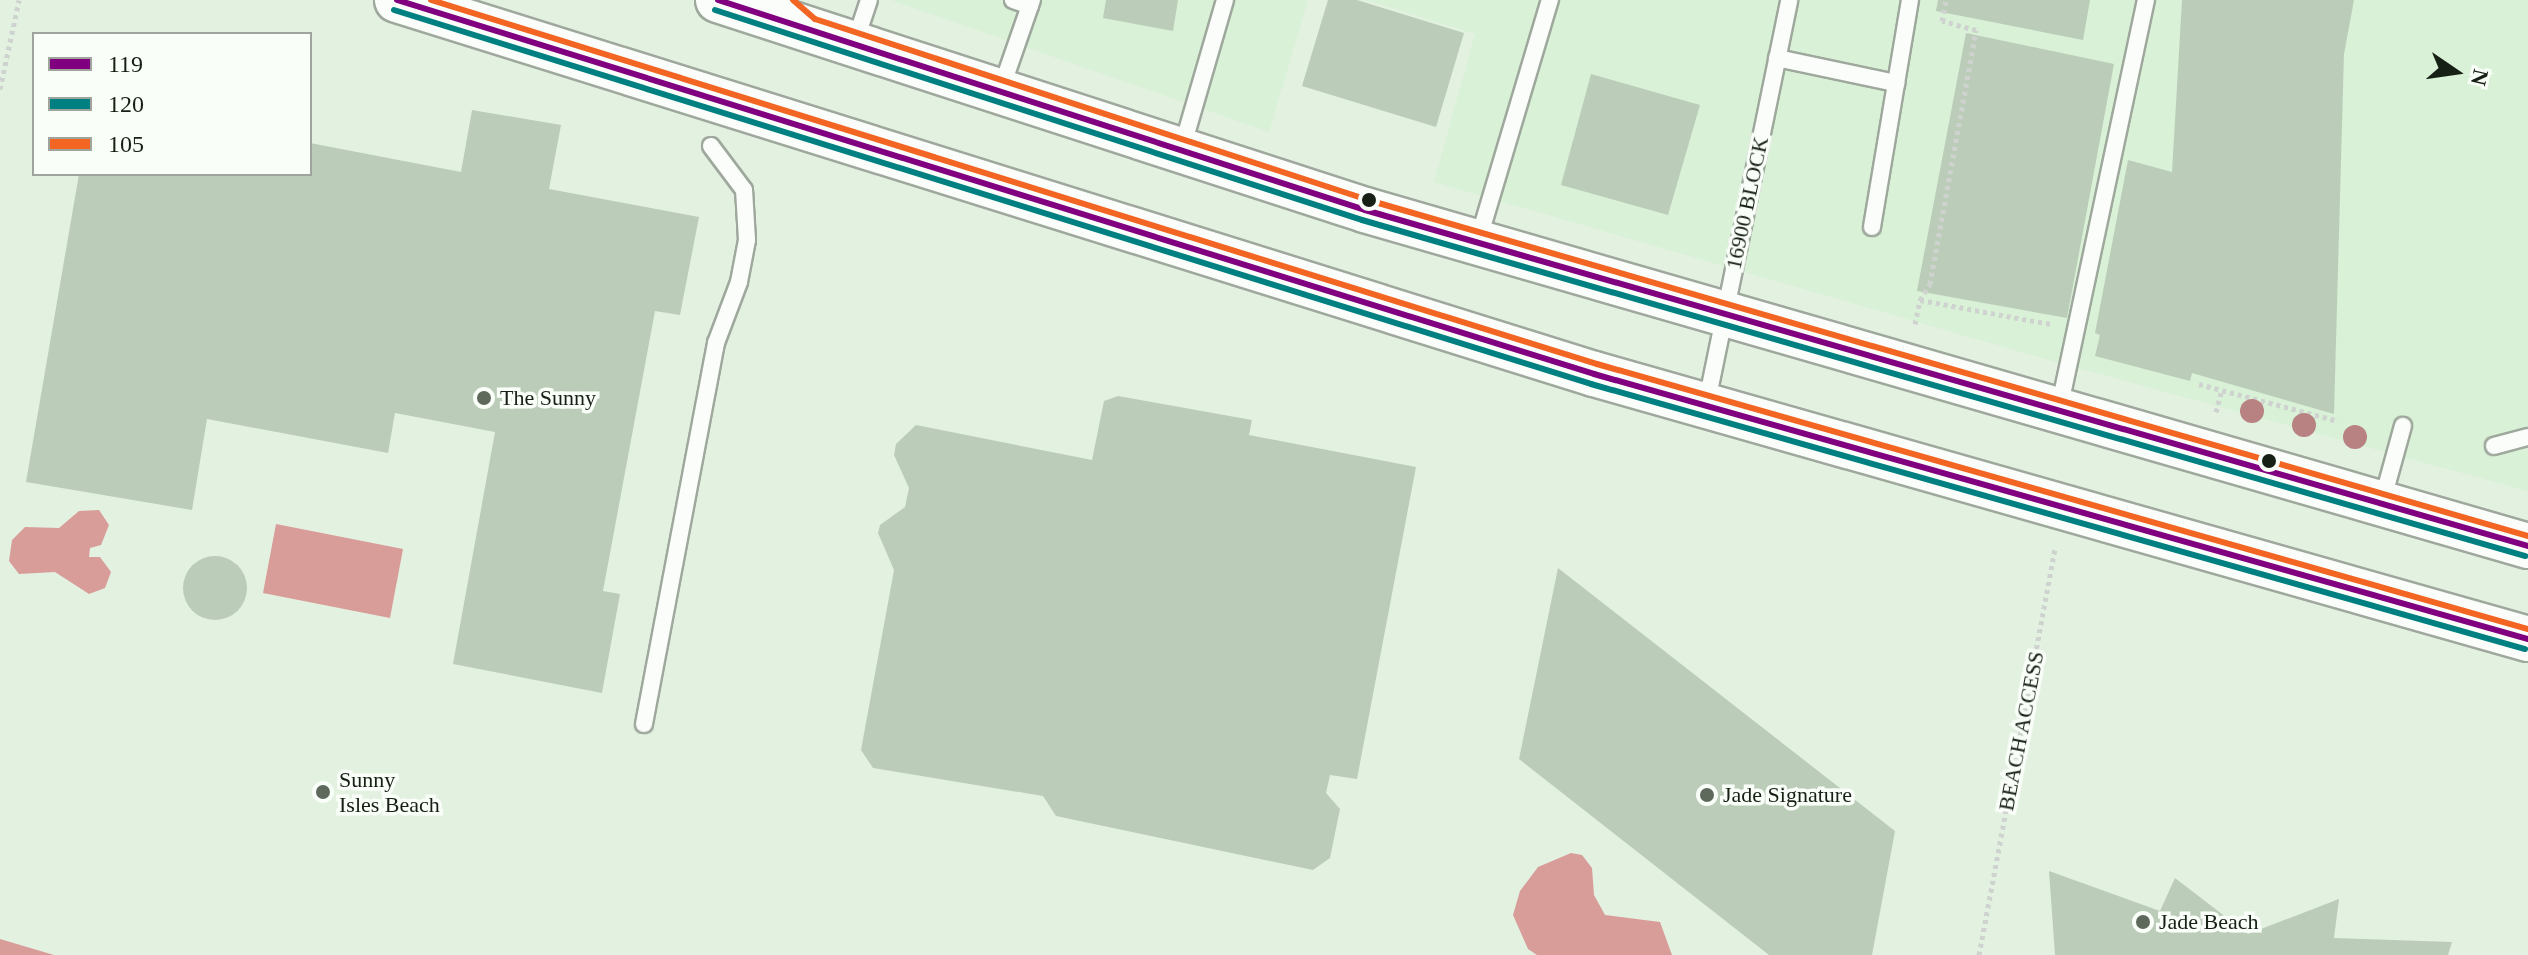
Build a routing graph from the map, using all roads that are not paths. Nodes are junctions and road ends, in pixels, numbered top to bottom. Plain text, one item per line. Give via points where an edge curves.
1 (397, 0) edge
2 (718, 0) edge
3 (869, 0) edge
4 (1225, 0) edge
5 (1550, 0) edge
6 (1789, 0) edge
7 (1910, 0) edge
8 (2146, 0) edge
9 (1025, 2) edge
10 (794, 14) edge
11 (855, 42) junction
12 (1777, 58) junction
13 (1896, 83) junction
14 (1001, 91) junction
15 (711, 146) dead end
16 (1181, 151) junction
17 (1872, 227) dead end
18 (1477, 243) junction
19 (1724, 316) junction
20 (1706, 406) junction
21 (2059, 412) junction
22 (2403, 426) dead end
23 (2528, 437) edge
24 (2494, 446) dead end
25 (2381, 504) junction
26 (2528, 546) edge
27 (2528, 639) edge
28 (644, 724) dead end

1 - 20 main road
2 - 10 main road
3 - 11 lane
4 - 16 lane
5 - 18 lane
6 - 12 lane, 16900 BLOCK
7 - 13 lane
8 - 21 lane
9 - 14 lane
10 - 11 main road
11 - 14 main road
12 - 13 lane
12 - 19 lane, 16900 BLOCK
13 - 17 lane
14 - 16 main road
15 - 28 lane via 744,190 747,240 739,282 716,343
16 - 18 main road
18 - 19 main road
19 - 20 lane, 16900 BLOCK
19 - 21 main road
20 - 27 main road
21 - 25 main road
22 - 25 lane
23 - 24 lane
25 - 26 main road

